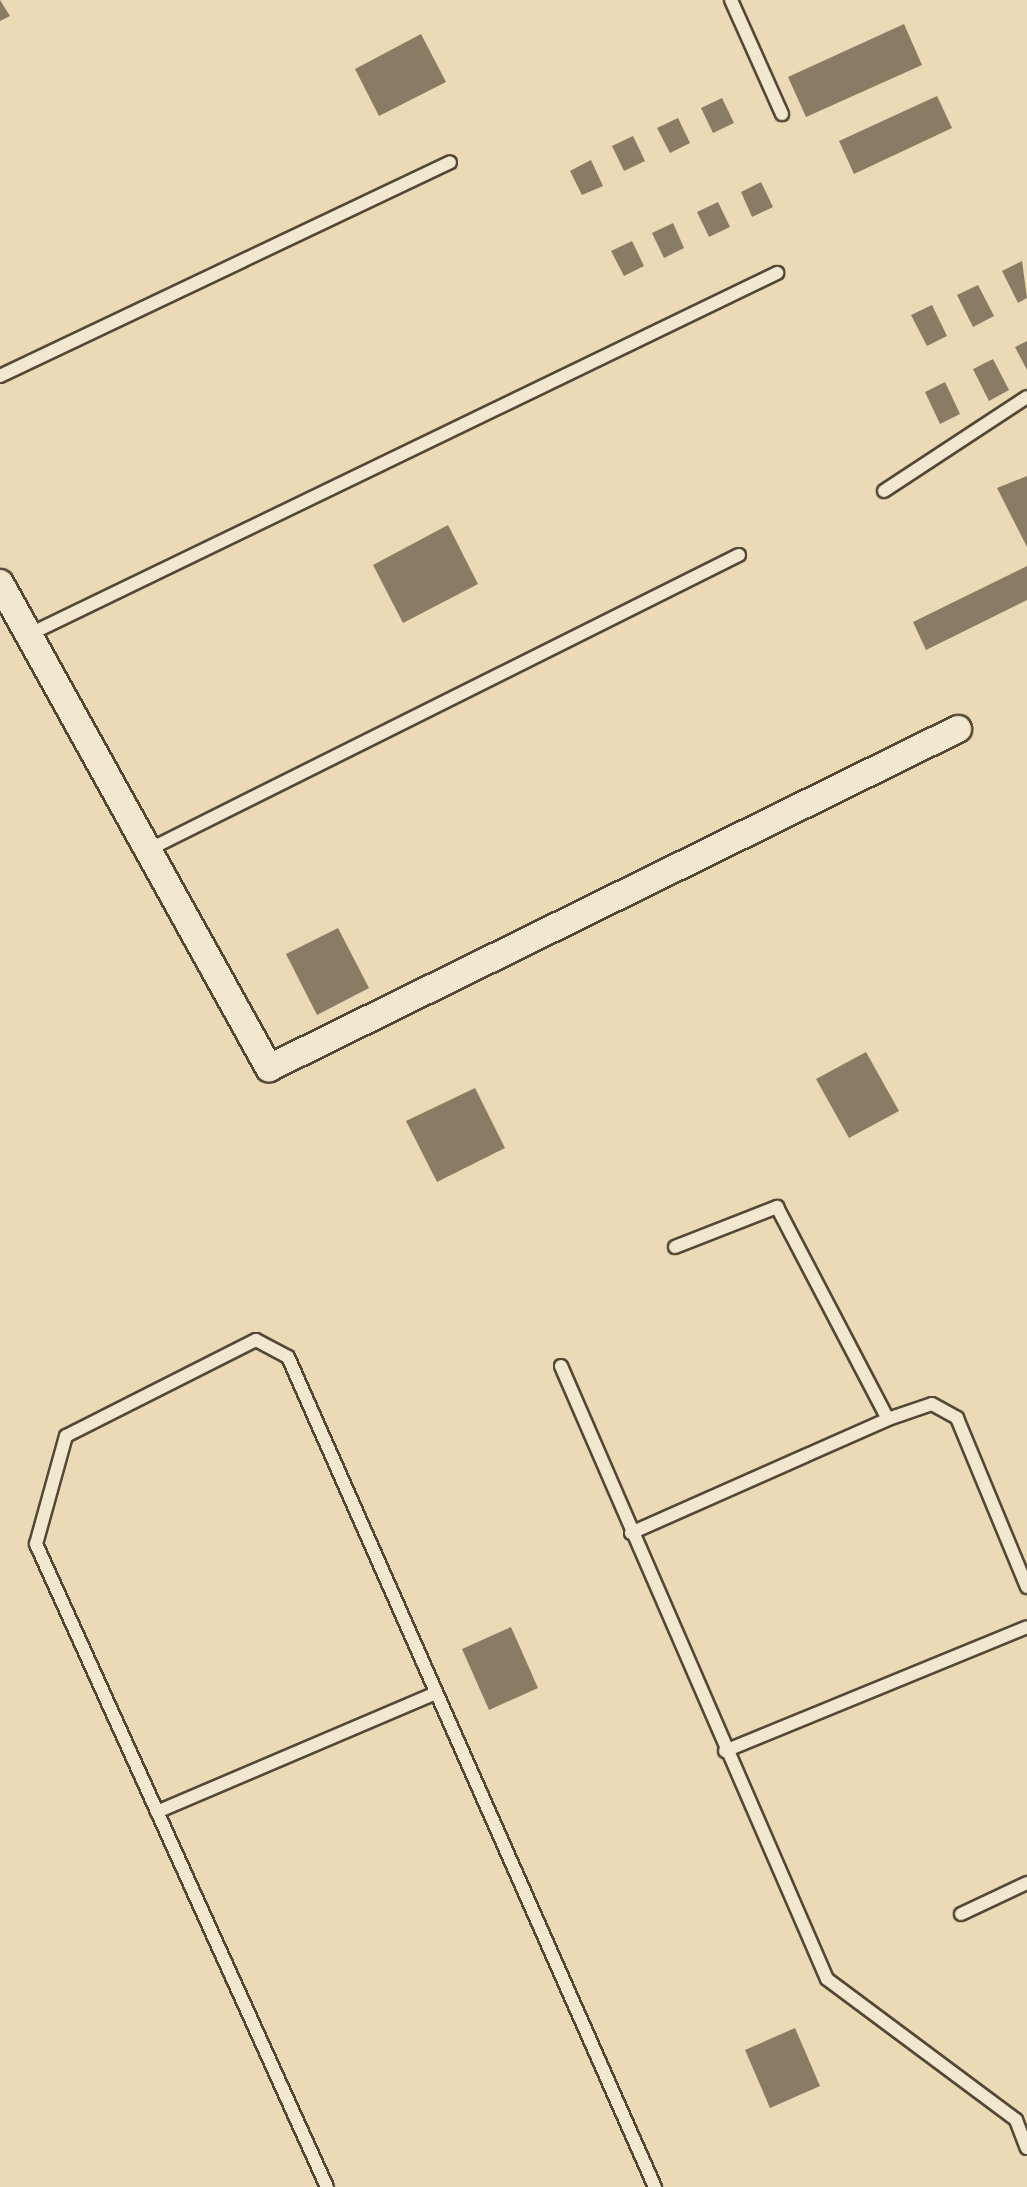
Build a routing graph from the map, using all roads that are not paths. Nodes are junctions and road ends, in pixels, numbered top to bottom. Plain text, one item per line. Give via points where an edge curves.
1 (731, 0) edge
2 (782, 114) dead end
3 (450, 162) dead end
4 (777, 273) dead end
5 (0, 376) edge
6 (1027, 397) edge
7 (884, 491) dead end
8 (739, 555) dead end
9 (0, 583) edge
10 (30, 634) junction
11 (958, 729) dead end
12 (152, 848) junction
13 (675, 1247) dead end
14 (561, 1366) dead end
15 (888, 1419) junction
16 (631, 1533) junction
17 (1027, 1587) edge
18 (1027, 1627) edge
19 (436, 1693) junction
20 (725, 1751) junction
21 (157, 1812) junction
22 (1027, 1883) edge
23 (961, 1914) dead end
24 (1027, 2148) edge
25 (327, 2187) edge
26 (655, 2187) edge

1 - 2 lane
3 - 5 lane
4 - 10 lane
6 - 7 lane
8 - 12 lane
9 - 10 street
10 - 12 street
11 - 12 street via 269,1068
13 - 15 lane via 777,1207
14 - 16 lane
15 - 16 lane
15 - 17 lane via 932,1404 957,1418
16 - 20 lane
18 - 20 lane
19 - 21 lane
19 - 21 lane via 288,1357 256,1340 66,1436 36,1544
19 - 26 lane
20 - 24 lane via 827,1979 1016,2120
21 - 25 lane
22 - 23 lane

